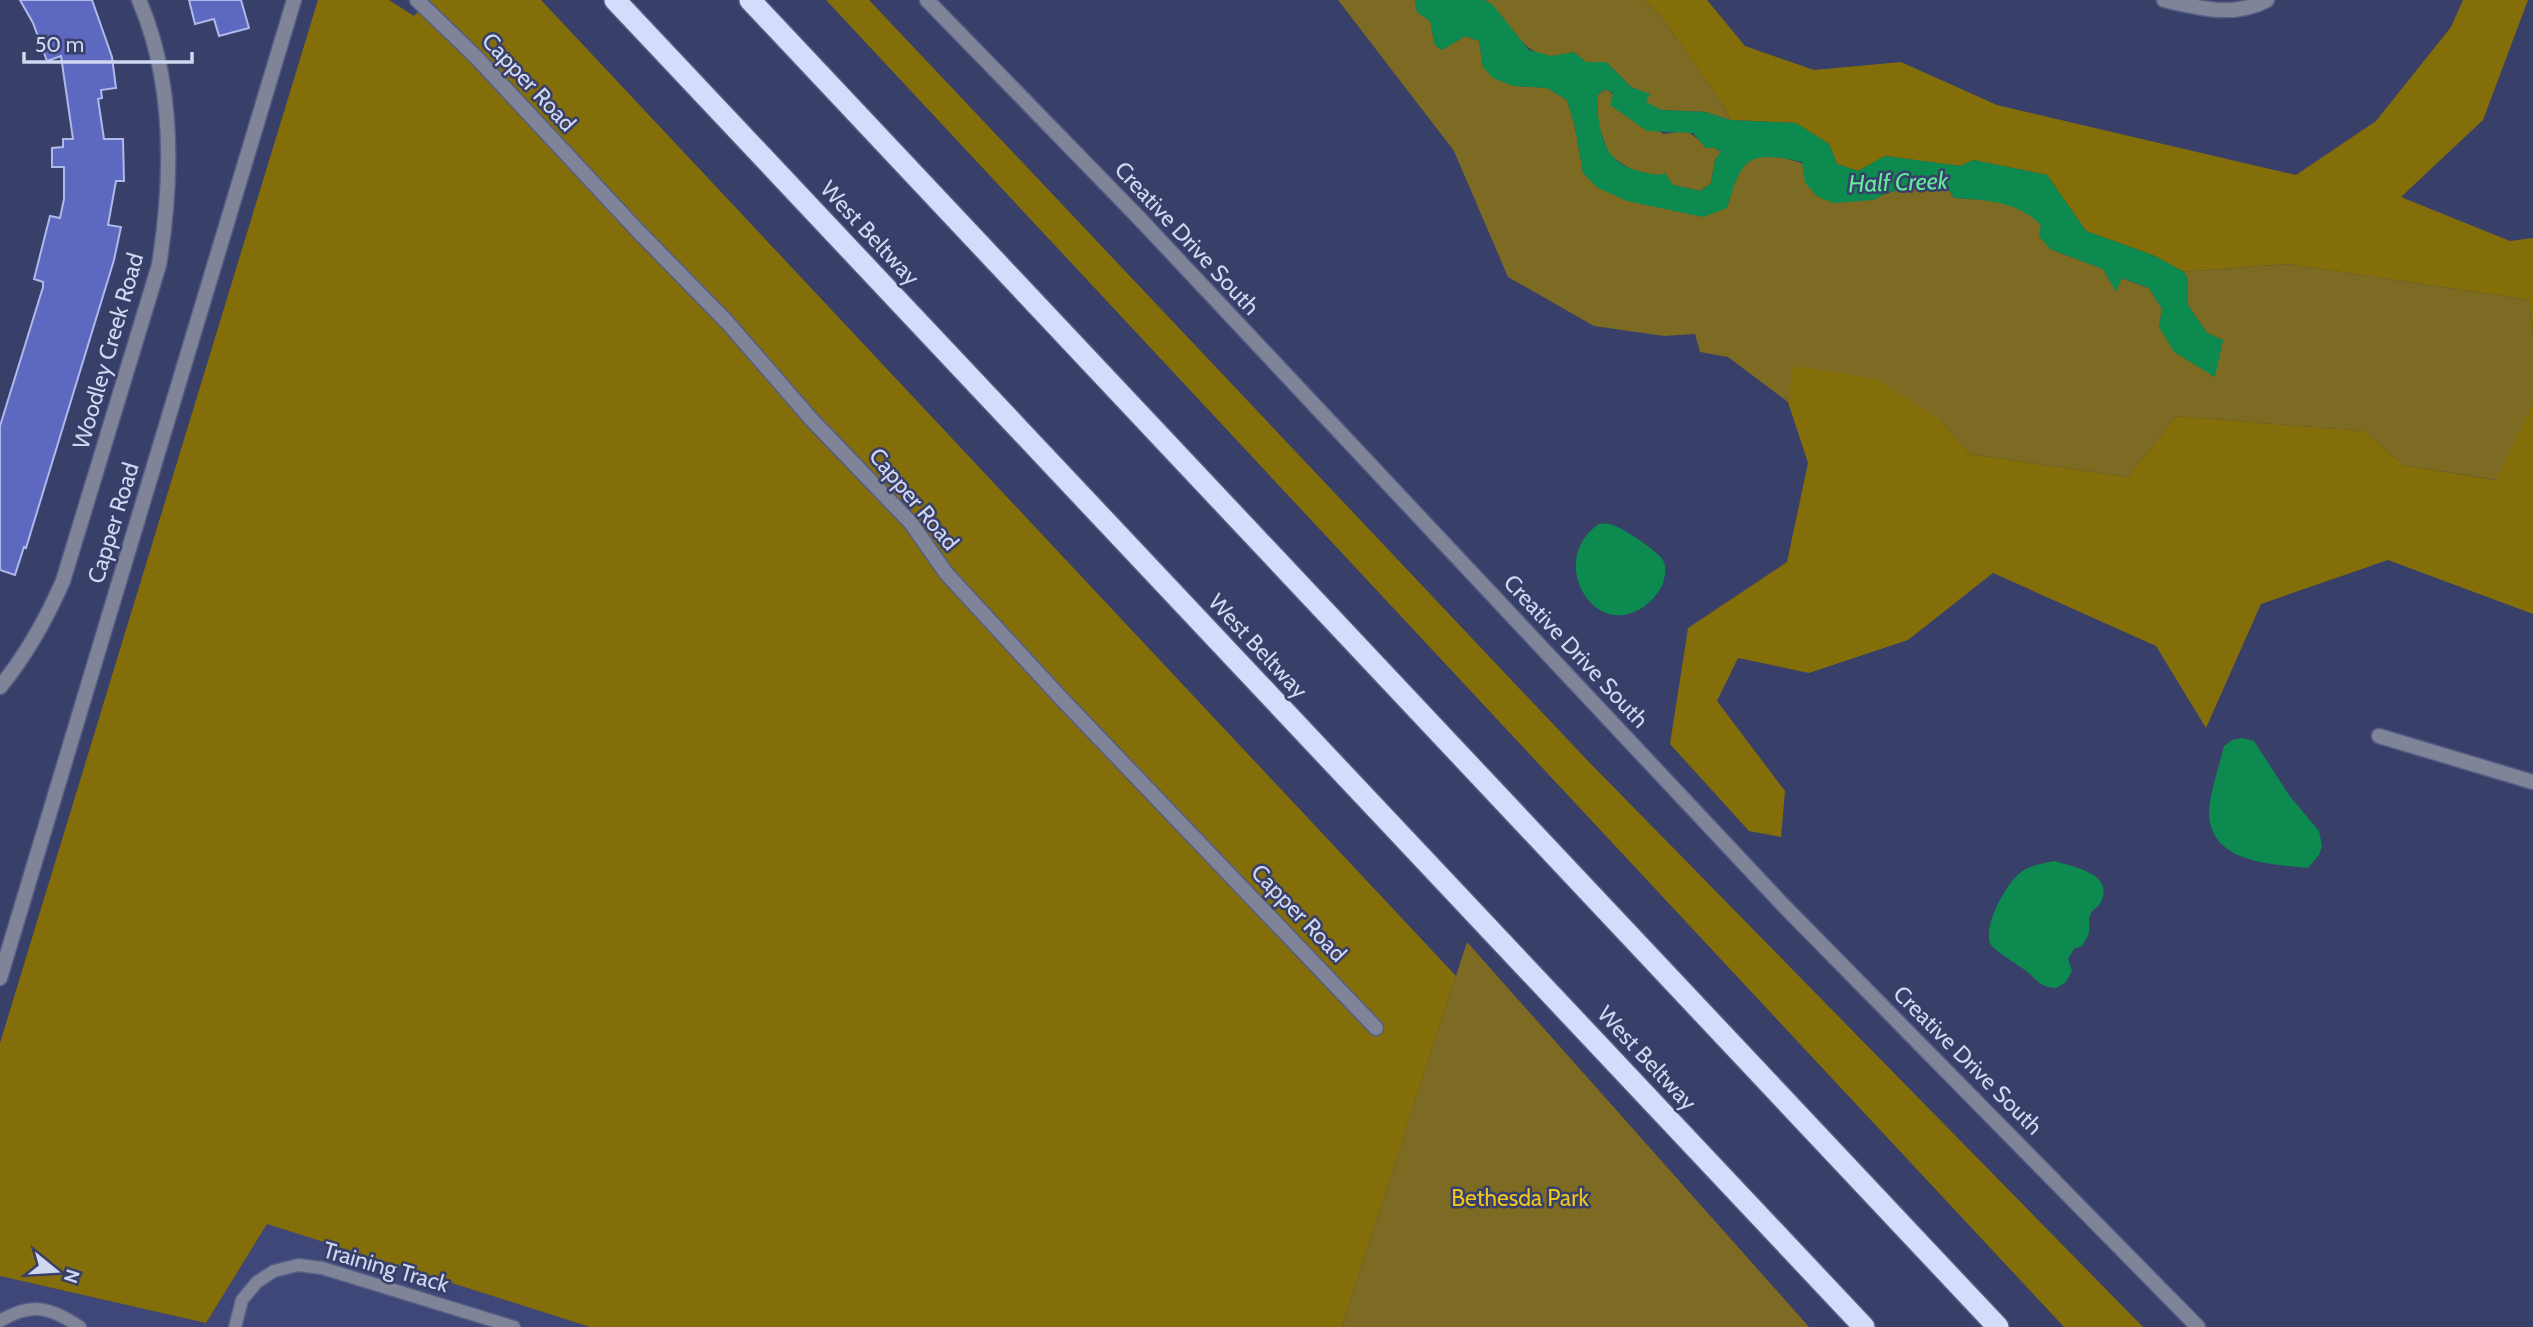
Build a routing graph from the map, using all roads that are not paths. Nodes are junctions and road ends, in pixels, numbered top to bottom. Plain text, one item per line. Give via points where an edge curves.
1 (294, 0) edge
2 (417, 0) edge
3 (615, 0) edge
4 (750, 0) edge
5 (927, 0) edge
6 (2164, 0) edge
7 (2267, 0) edge
8 (141, 4) edge
9 (0, 687) edge
10 (2379, 736) dead end
11 (2533, 782) edge
12 (0, 978) edge
13 (1376, 1028) dead end
14 (0, 1321) edge
15 (80, 1327) edge
16 (235, 1327) edge
17 (514, 1327) edge
18 (1864, 1327) edge
19 (1998, 1327) edge
20 (2198, 1327) edge

1 - 12 street, Capper Road
2 - 13 street, Capper Road via 727,322 911,523 946,573
3 - 18 highway, West Beltway
4 - 19 highway
5 - 20 street, Creative Drive South via 1139,218 1728,848
6 - 7 street via 2234,11
8 - 9 street, Woodley Creek Road via 159,65 167,115 169,183 159,265 64,582 22,660
10 - 11 street
14 - 15 lane via 32,1308 50,1310
16 - 17 lane, Training Track via 242,1300 257,1282 274,1271 298,1265 322,1268

